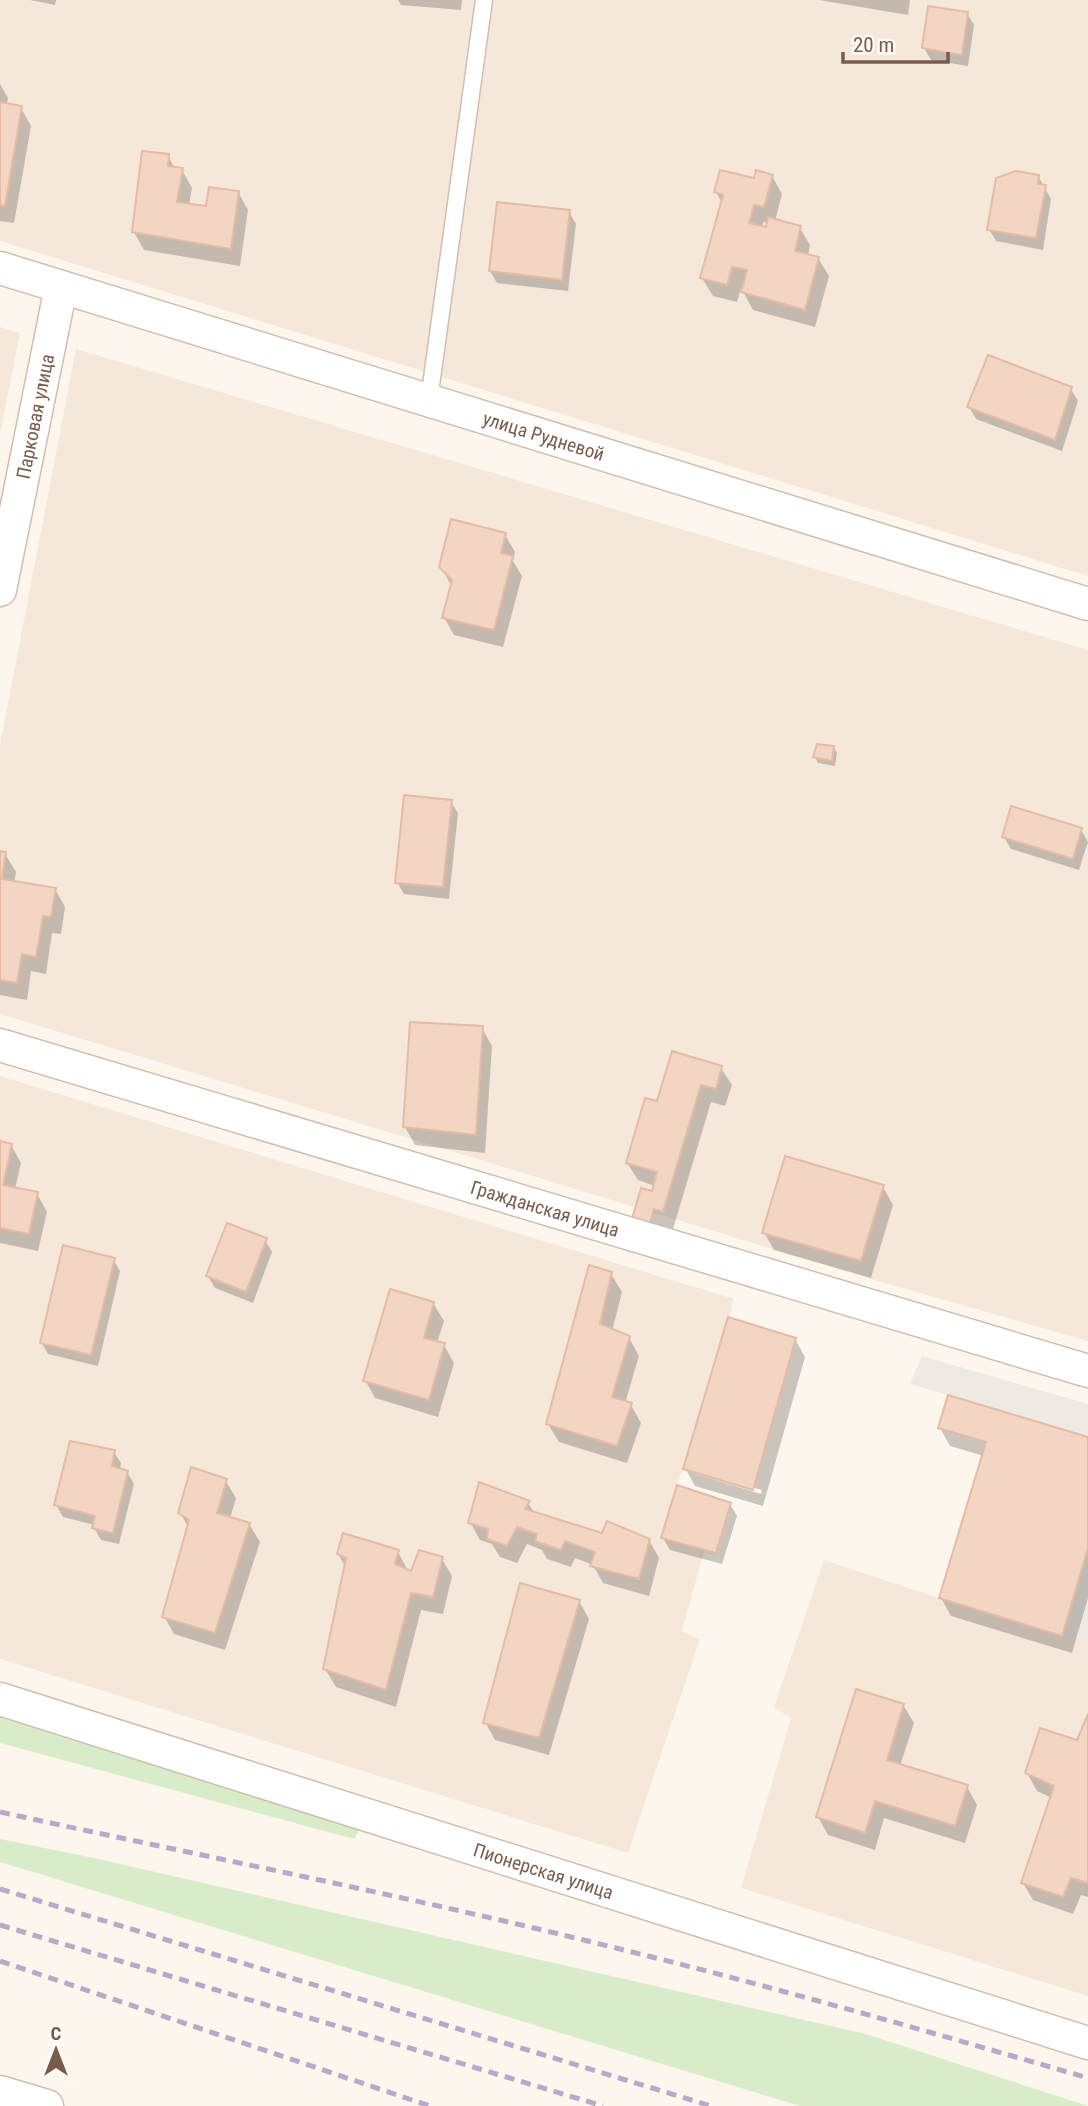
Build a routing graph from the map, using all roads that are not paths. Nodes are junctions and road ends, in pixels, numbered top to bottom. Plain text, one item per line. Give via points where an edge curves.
1 (484, 0) edge
2 (0, 268) edge
3 (61, 287) junction
4 (429, 400) junction
5 (0, 590) edge
6 (1088, 604) edge
7 (0, 1045) edge
8 (1088, 1371) edge
9 (0, 1699) edge
10 (1088, 2043) edge
11 (0, 2092) edge
12 (47, 2106) edge

1 - 4 lane
2 - 3 street, улица Рудневой
3 - 4 street, улица Рудневой
3 - 5 street, Парковая улица
4 - 6 street, улица Рудневой
7 - 8 street, Гражданская улица
9 - 10 street, Пионерская улица
11 - 12 street

